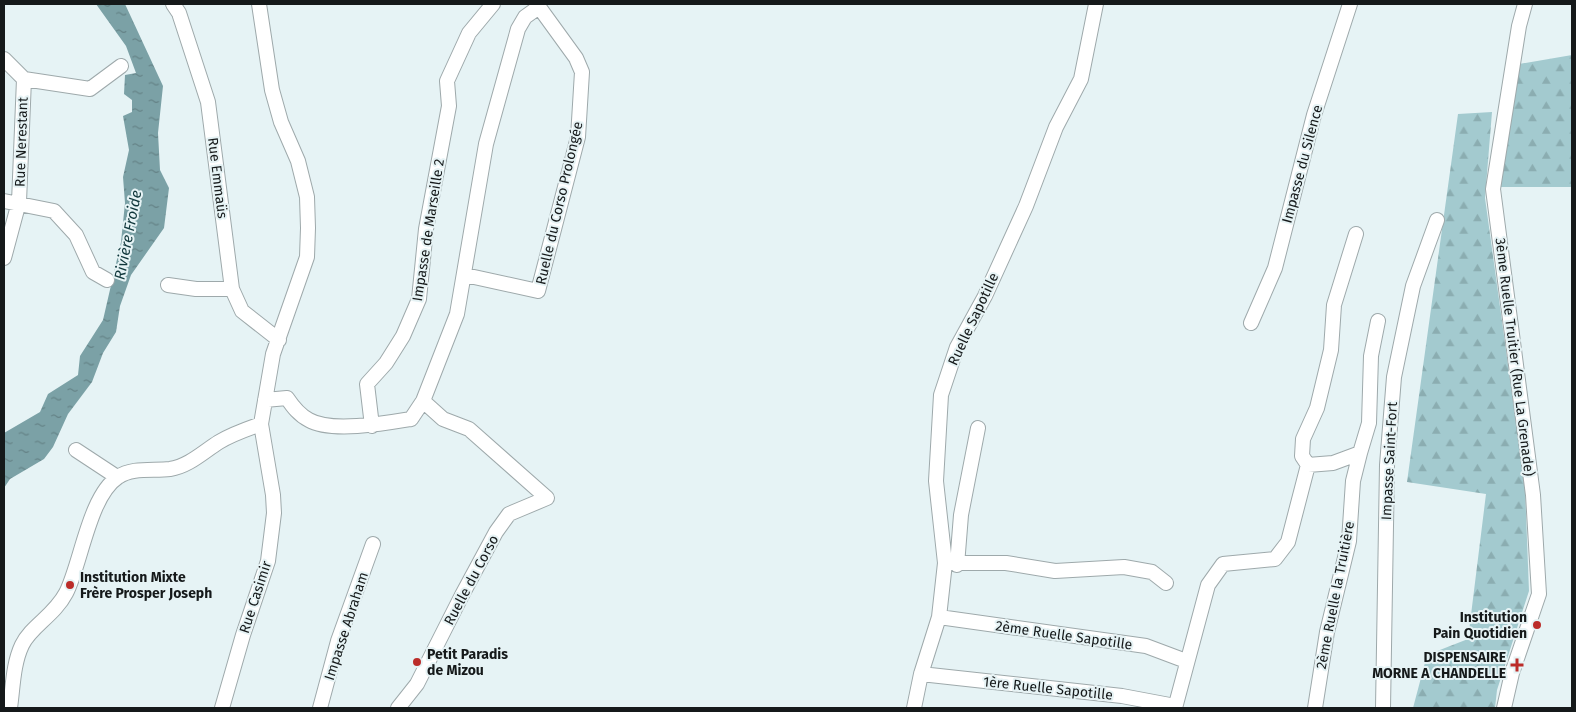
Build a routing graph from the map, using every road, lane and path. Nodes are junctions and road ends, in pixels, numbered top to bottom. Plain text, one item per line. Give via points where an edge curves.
1 (173, 4) edge
2 (259, 4) edge
3 (493, 4) edge
4 (1096, 4) edge
5 (1350, 4) edge
6 (1525, 4) edge
7 (539, 5) edge
8 (6, 64) edge
9 (121, 66) dead end
10 (24, 79) junction
11 (4, 201) edge
12 (19, 202) junction
13 (1437, 220) dead end
14 (1356, 234) dead end
15 (4, 258) edge
16 (465, 275) junction
17 (107, 280) dead end
18 (168, 285) dead end
19 (232, 289) junction
20 (1378, 322) dead end
21 (1251, 323) dead end
22 (278, 340) junction
23 (265, 400) junction
24 (423, 400) junction
25 (261, 424) junction
26 (372, 426) junction
27 (978, 428) dead end
28 (76, 450) dead end
29 (1360, 453) junction
30 (1308, 465) junction
31 (117, 477) junction
32 (373, 544) dead end
33 (951, 564) junction
34 (1166, 583) dead end
35 (940, 617) junction
36 (1186, 661) junction
37 (921, 674) junction
38 (1175, 707) edge
39 (10, 708) edge
40 (222, 708) edge
41 (320, 708) edge
42 (398, 708) edge
43 (914, 708) edge
44 (1315, 708) edge
45 (1383, 708) edge
46 (1504, 708) edge

1 - 19 street, Rue Emmaüs via 179,13 208,102
2 - 22 street, Rue Casimir via 272,90 281,122 298,161 307,197 307,257
3 - 26 street, Impasse de Marseille 2 via 469,33 447,82 449,106 426,229 419,300 403,336 386,363 367,384
4 - 33 street, Ruelle Sapotille via 1081,79 1056,127 1026,206 985,296 957,347 941,395 936,481
5 - 21 street, Impasse du Silence via 1314,114 1275,268
6 - 46 street, 3ème Ruelle Truitier (Rue La Grenade) via 1493,189 1533,495 1539,594 1512,673
7 - 16 street, Ruelle du Corso Prolongée via 525,17 518,29 499,96 486,144
7 - 16 street, Ruelle du Corso Prolongée via 576,58 582,72 578,137 538,291
8 - 10 street, Rue Nerestant
9 - 10 street via 90,89
10 - 12 street, Rue Nerestant
11 - 12 street
12 - 15 street, Rue Nerestant
12 - 17 street via 54,211 76,235 94,272
13 - 45 street, Impasse Saint-Fort via 1413,286 1394,377 1386,493
14 - 30 street via 1334,305 1331,350 1317,408 1303,439 1302,456
16 - 24 street, Ruelle du Corso Prolongée via 456,314
18 - 19 street
19 - 22 street, Rue Emmaüs via 242,311
20 - 29 street, 2ème Ruelle la Truitière via 1371,356 1369,423
22 - 23 street, Rue Casimir
23 - 25 street, Rue Casimir
23 - 26 street, Ruelle du Corso Prolongée via 287,398 295,410 322,429
24 - 26 street, Ruelle du Corso Prolongée via 411,419
24 - 42 street, Ruelle du Corso via 443,419 469,429 547,498 509,514 417,684
25 - 31 street via 220,441 186,464
25 - 40 street, Rue Casimir via 274,495 268,561
27 - 33 street
28 - 31 street
29 - 30 street via 1333,462
29 - 44 street, 2ème Ruelle la Truitière via 1353,481 1349,541 1327,632
30 - 36 street via 1288,542 1275,559 1223,564 1208,585
31 - 39 street via 101,498 63,599 23,643 16,660
32 - 41 street, Impasse Abraham via 338,641
33 - 34 street via 1006,563 1056,571 1124,567 1152,572
33 - 35 street, Ruelle Sapotille
35 - 36 street, 2ème Ruelle Sapotille via 1146,646
35 - 37 street, Ruelle Sapotille
36 - 38 street
37 - 38 street, 1ère Ruelle Sapotille via 1122,696
37 - 43 street, Ruelle Sapotille

